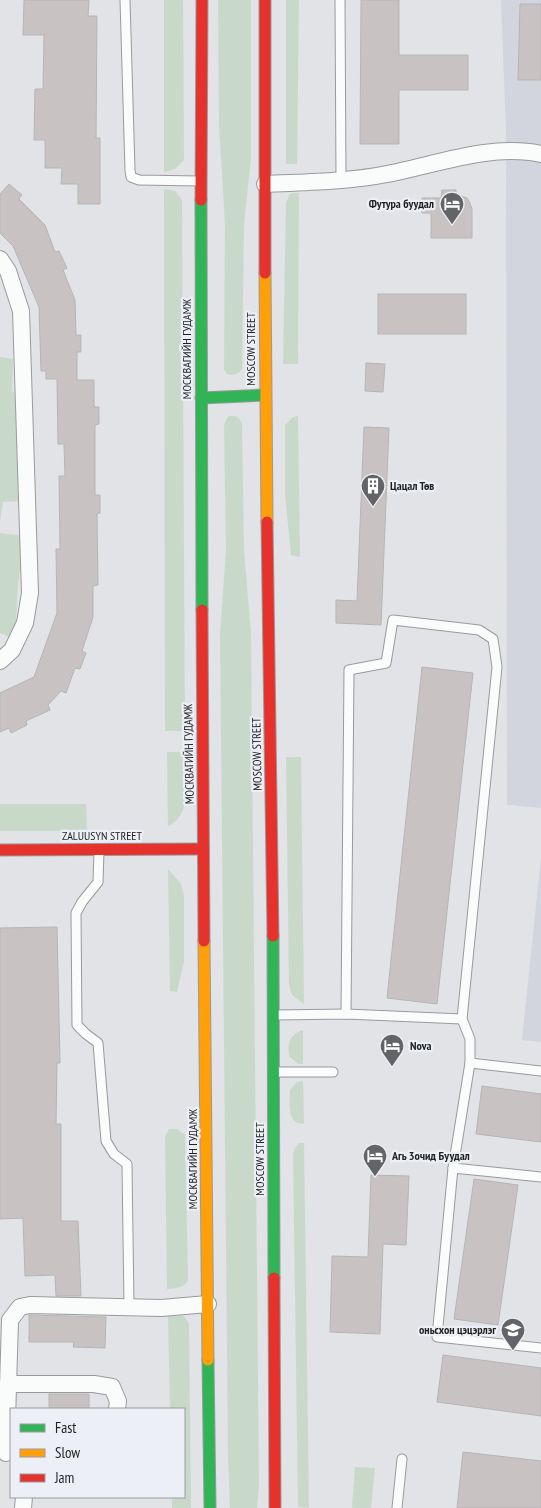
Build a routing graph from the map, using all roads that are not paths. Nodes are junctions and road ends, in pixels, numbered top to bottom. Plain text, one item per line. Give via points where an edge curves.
1 (125, 0) edge
2 (202, 0) edge
3 (265, 0) edge
4 (340, 0) edge
5 (541, 154) edge
6 (341, 180) junction
7 (201, 181) junction
8 (265, 184) junction
9 (0, 259) edge
10 (265, 395) junction
11 (201, 398) junction
12 (0, 661) edge
13 (204, 849) junction
14 (0, 850) edge
15 (100, 850) junction
16 (346, 1014) junction
17 (273, 1016) junction
18 (462, 1019) junction
19 (470, 1063) junction
20 (541, 1071) edge
21 (273, 1072) junction
22 (333, 1072) dead end
23 (453, 1168) junction
24 (541, 1177) edge
25 (208, 1304) junction
26 (129, 1307) junction
27 (541, 1348) edge
28 (4, 1357) edge
29 (8, 1384) junction
30 (117, 1408) edge
31 (6, 1456) edge
32 (402, 1459) dead end
33 (210, 1508) edge
34 (275, 1508) edge
35 (398, 1508) edge

1 - 7 lane via 131,177 139,180
2 - 7 main road, МОСКВАГИЙН ГУДАМЖ
3 - 8 main road, MOSCOW STREET
4 - 6 lane
5 - 6 street via 497,152
6 - 8 street
7 - 11 main road, МОСКВАГИЙН ГУДАМЖ
8 - 10 main road, MOSCOW STREET
9 - 12 street via 8,271 21,311 30,593 25,623 12,650
10 - 11 main road
10 - 17 main road, MOSCOW STREET
11 - 13 main road, МОСКВАГИЙН ГУДАМЖ
13 - 15 main road, ZALUUSYN STREET
13 - 25 main road, МОСКВАГИЙН ГУДАМЖ
14 - 15 main road, ZALUUSYN STREET
15 - 26 lane via 98,882 76,913 77,1025 98,1043 106,1141 114,1154 127,1164
16 - 17 lane
16 - 18 lane
16 - 18 lane via 348,670 386,663 393,620 479,630 494,642 497,667
17 - 21 main road, MOSCOW STREET
18 - 19 lane via 470,1039
19 - 20 lane
19 - 23 lane
21 - 22 lane
21 - 34 main road, MOSCOW STREET
23 - 24 lane
23 - 27 lane via 437,1337
25 - 26 street
25 - 33 main road, МОСКВАГИЙН ГУДАМЖ
26 - 28 street via 20,1307 10,1320
28 - 29 street
29 - 30 street via 112,1387 118,1401
29 - 31 street
32 - 35 lane

